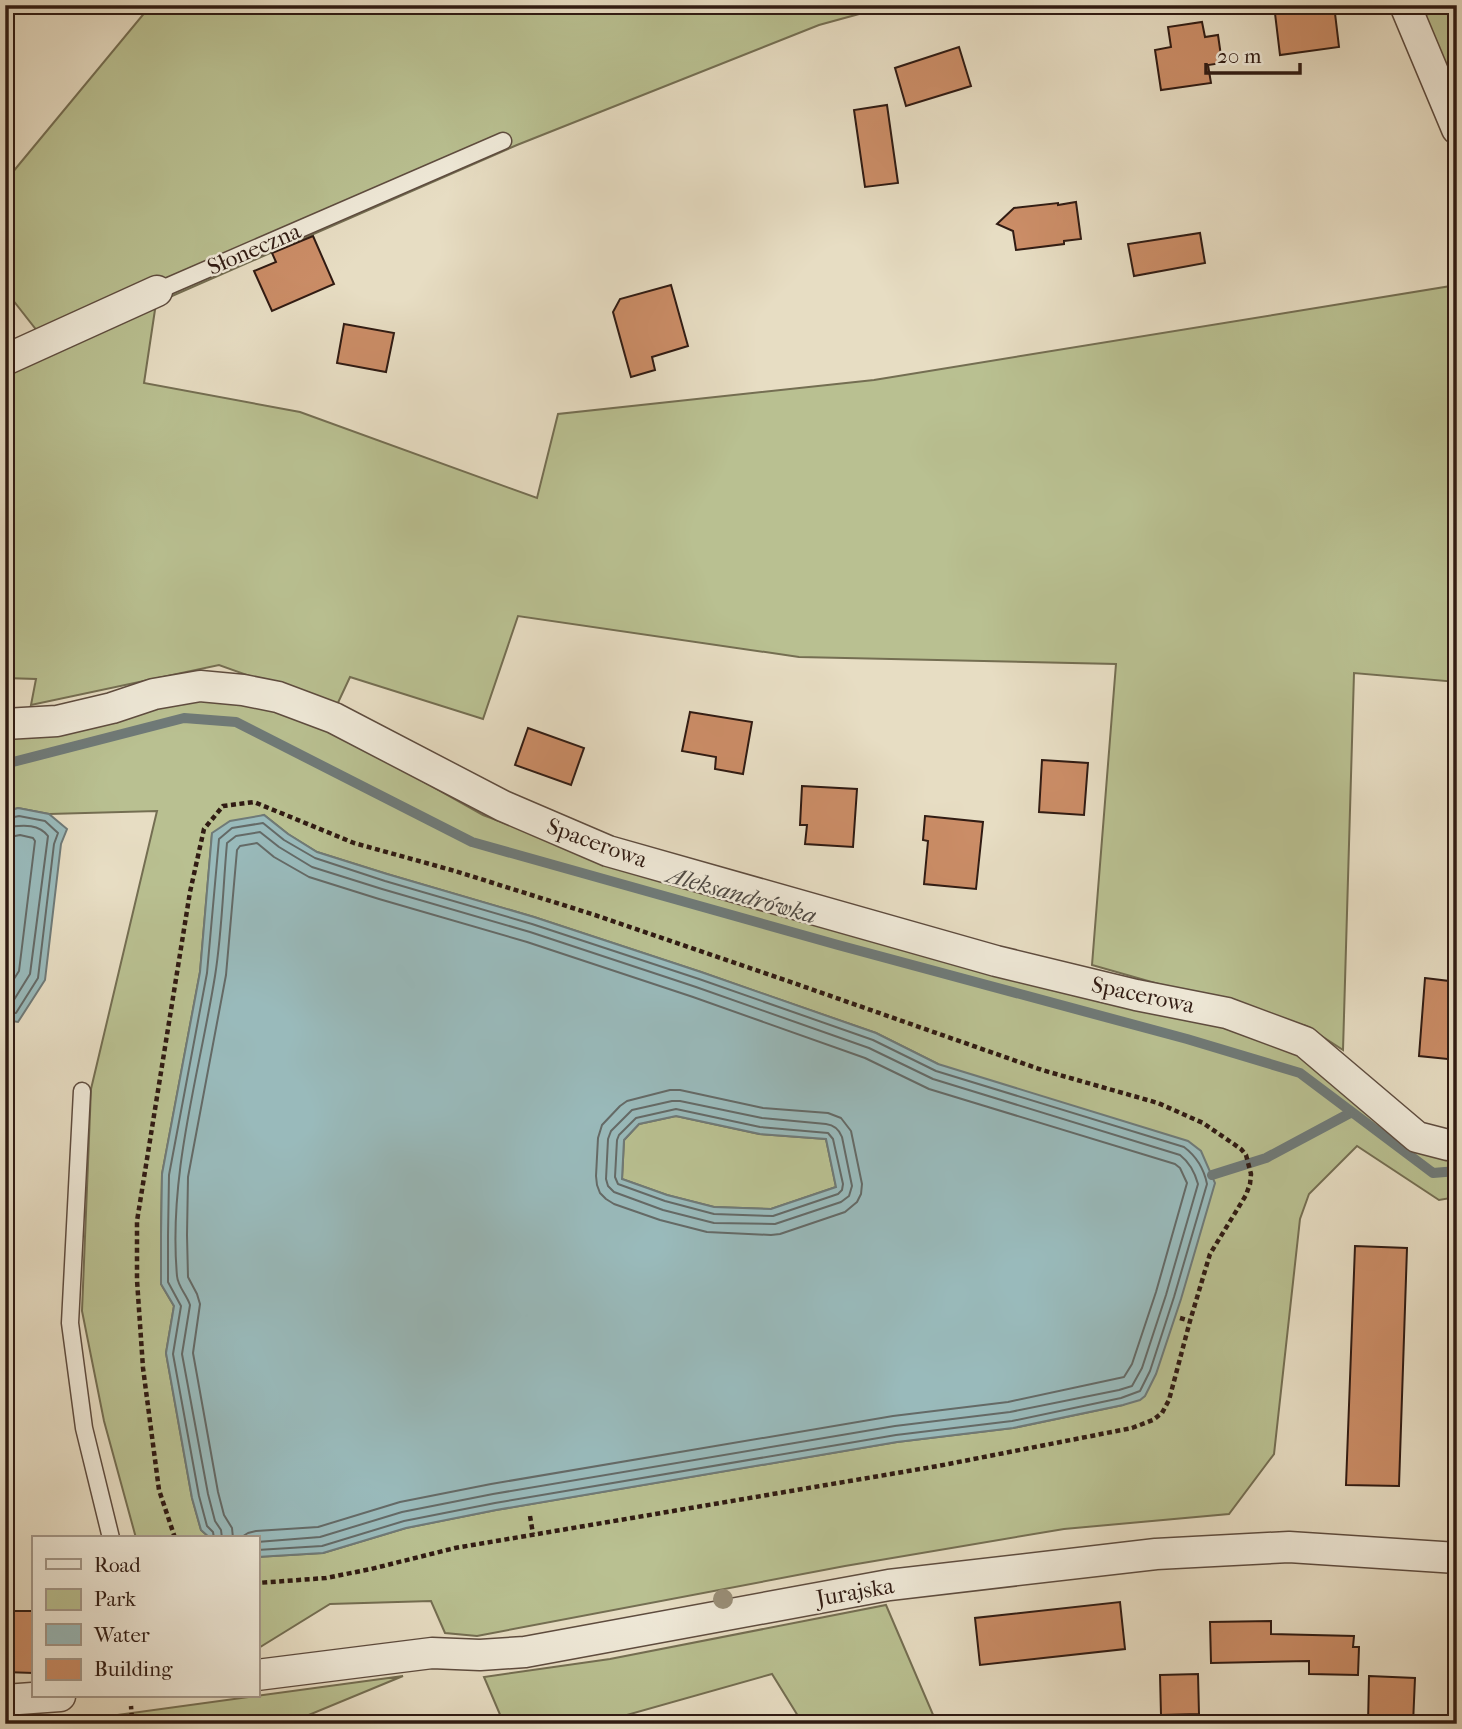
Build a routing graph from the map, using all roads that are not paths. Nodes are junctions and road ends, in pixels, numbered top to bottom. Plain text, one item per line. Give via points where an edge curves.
1 (1405, 5) edge
2 (1457, 129) edge
3 (503, 141) dead end
4 (157, 291) joint
5 (5, 360) edge
6 (5, 724) edge
7 (82, 1091) dead end
8 (1457, 1144) edge
9 (111, 1536) edge
10 (1457, 1558) edge
11 (259, 1675) edge
12 (32, 1698) edge
13 (5, 1700) edge

1 - 2 street
3 - 4 lane, Słoneczna
4 - 5 street, Słoneczna
6 - 8 street, Spacerowa via 57,721 200,686 278,696 334,719 503,806 608,851 996,961 1227,1013 1305,1042 1417,1137
7 - 9 lane via 70,1323 84,1428
10 - 11 street, Jurajska via 1289,1547 1156,1553 889,1585 525,1652 432,1653
12 - 13 street

